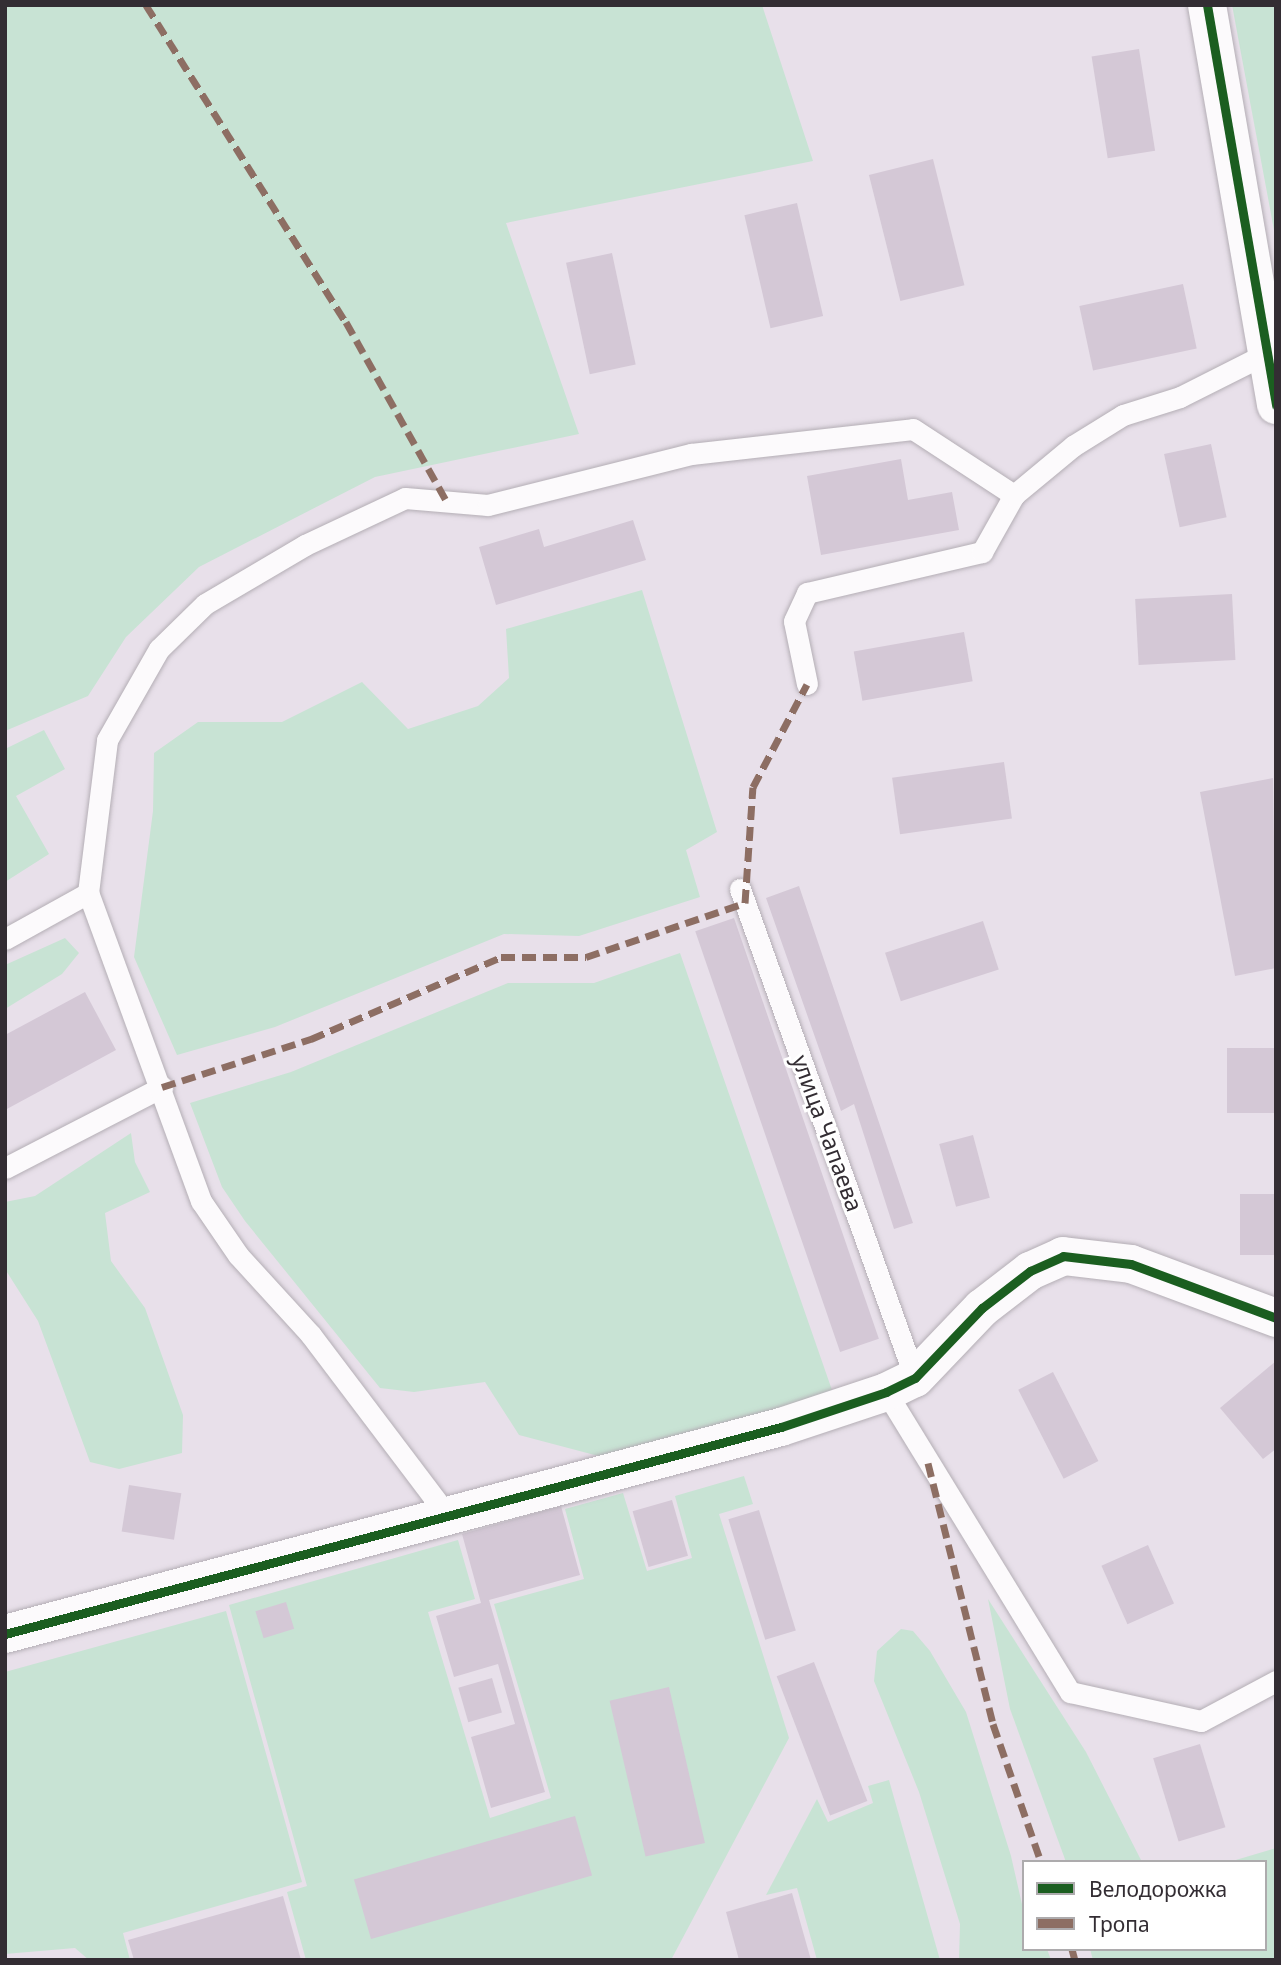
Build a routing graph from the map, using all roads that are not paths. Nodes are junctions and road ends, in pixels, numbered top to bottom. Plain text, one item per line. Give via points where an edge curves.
1 (1207, 5) edge
2 (1268, 294) edge
3 (1267, 353) junction
4 (1276, 405) edge
5 (1014, 495) junction
6 (807, 684) dead end
7 (740, 889) dead end
8 (88, 893) junction
9 (5, 939) edge
10 (162, 1087) junction
11 (5, 1168) edge
12 (1276, 1318) edge
13 (900, 1385) junction
14 (447, 1515) junction
15 (5, 1634) edge
16 (1276, 1681) edge

1 - 2 street via 1242,224
2 - 3 street
3 - 4 street
3 - 5 lane via 1180,397 1123,415 1073,446
5 - 6 lane via 982,552 807,593 794,621
5 - 8 lane via 913,429 691,454 488,505 405,498 305,545 205,604 159,649 107,740
7 - 13 lane, улица Чапаева
8 - 9 lane
8 - 10 lane
10 - 11 lane
10 - 14 lane via 201,1201 238,1255 311,1335
12 - 13 street via 1131,1264 1063,1256 1030,1271 982,1308
13 - 14 street via 781,1427
13 - 16 lane, улица Чапаева via 1070,1692 1201,1721
14 - 15 street

